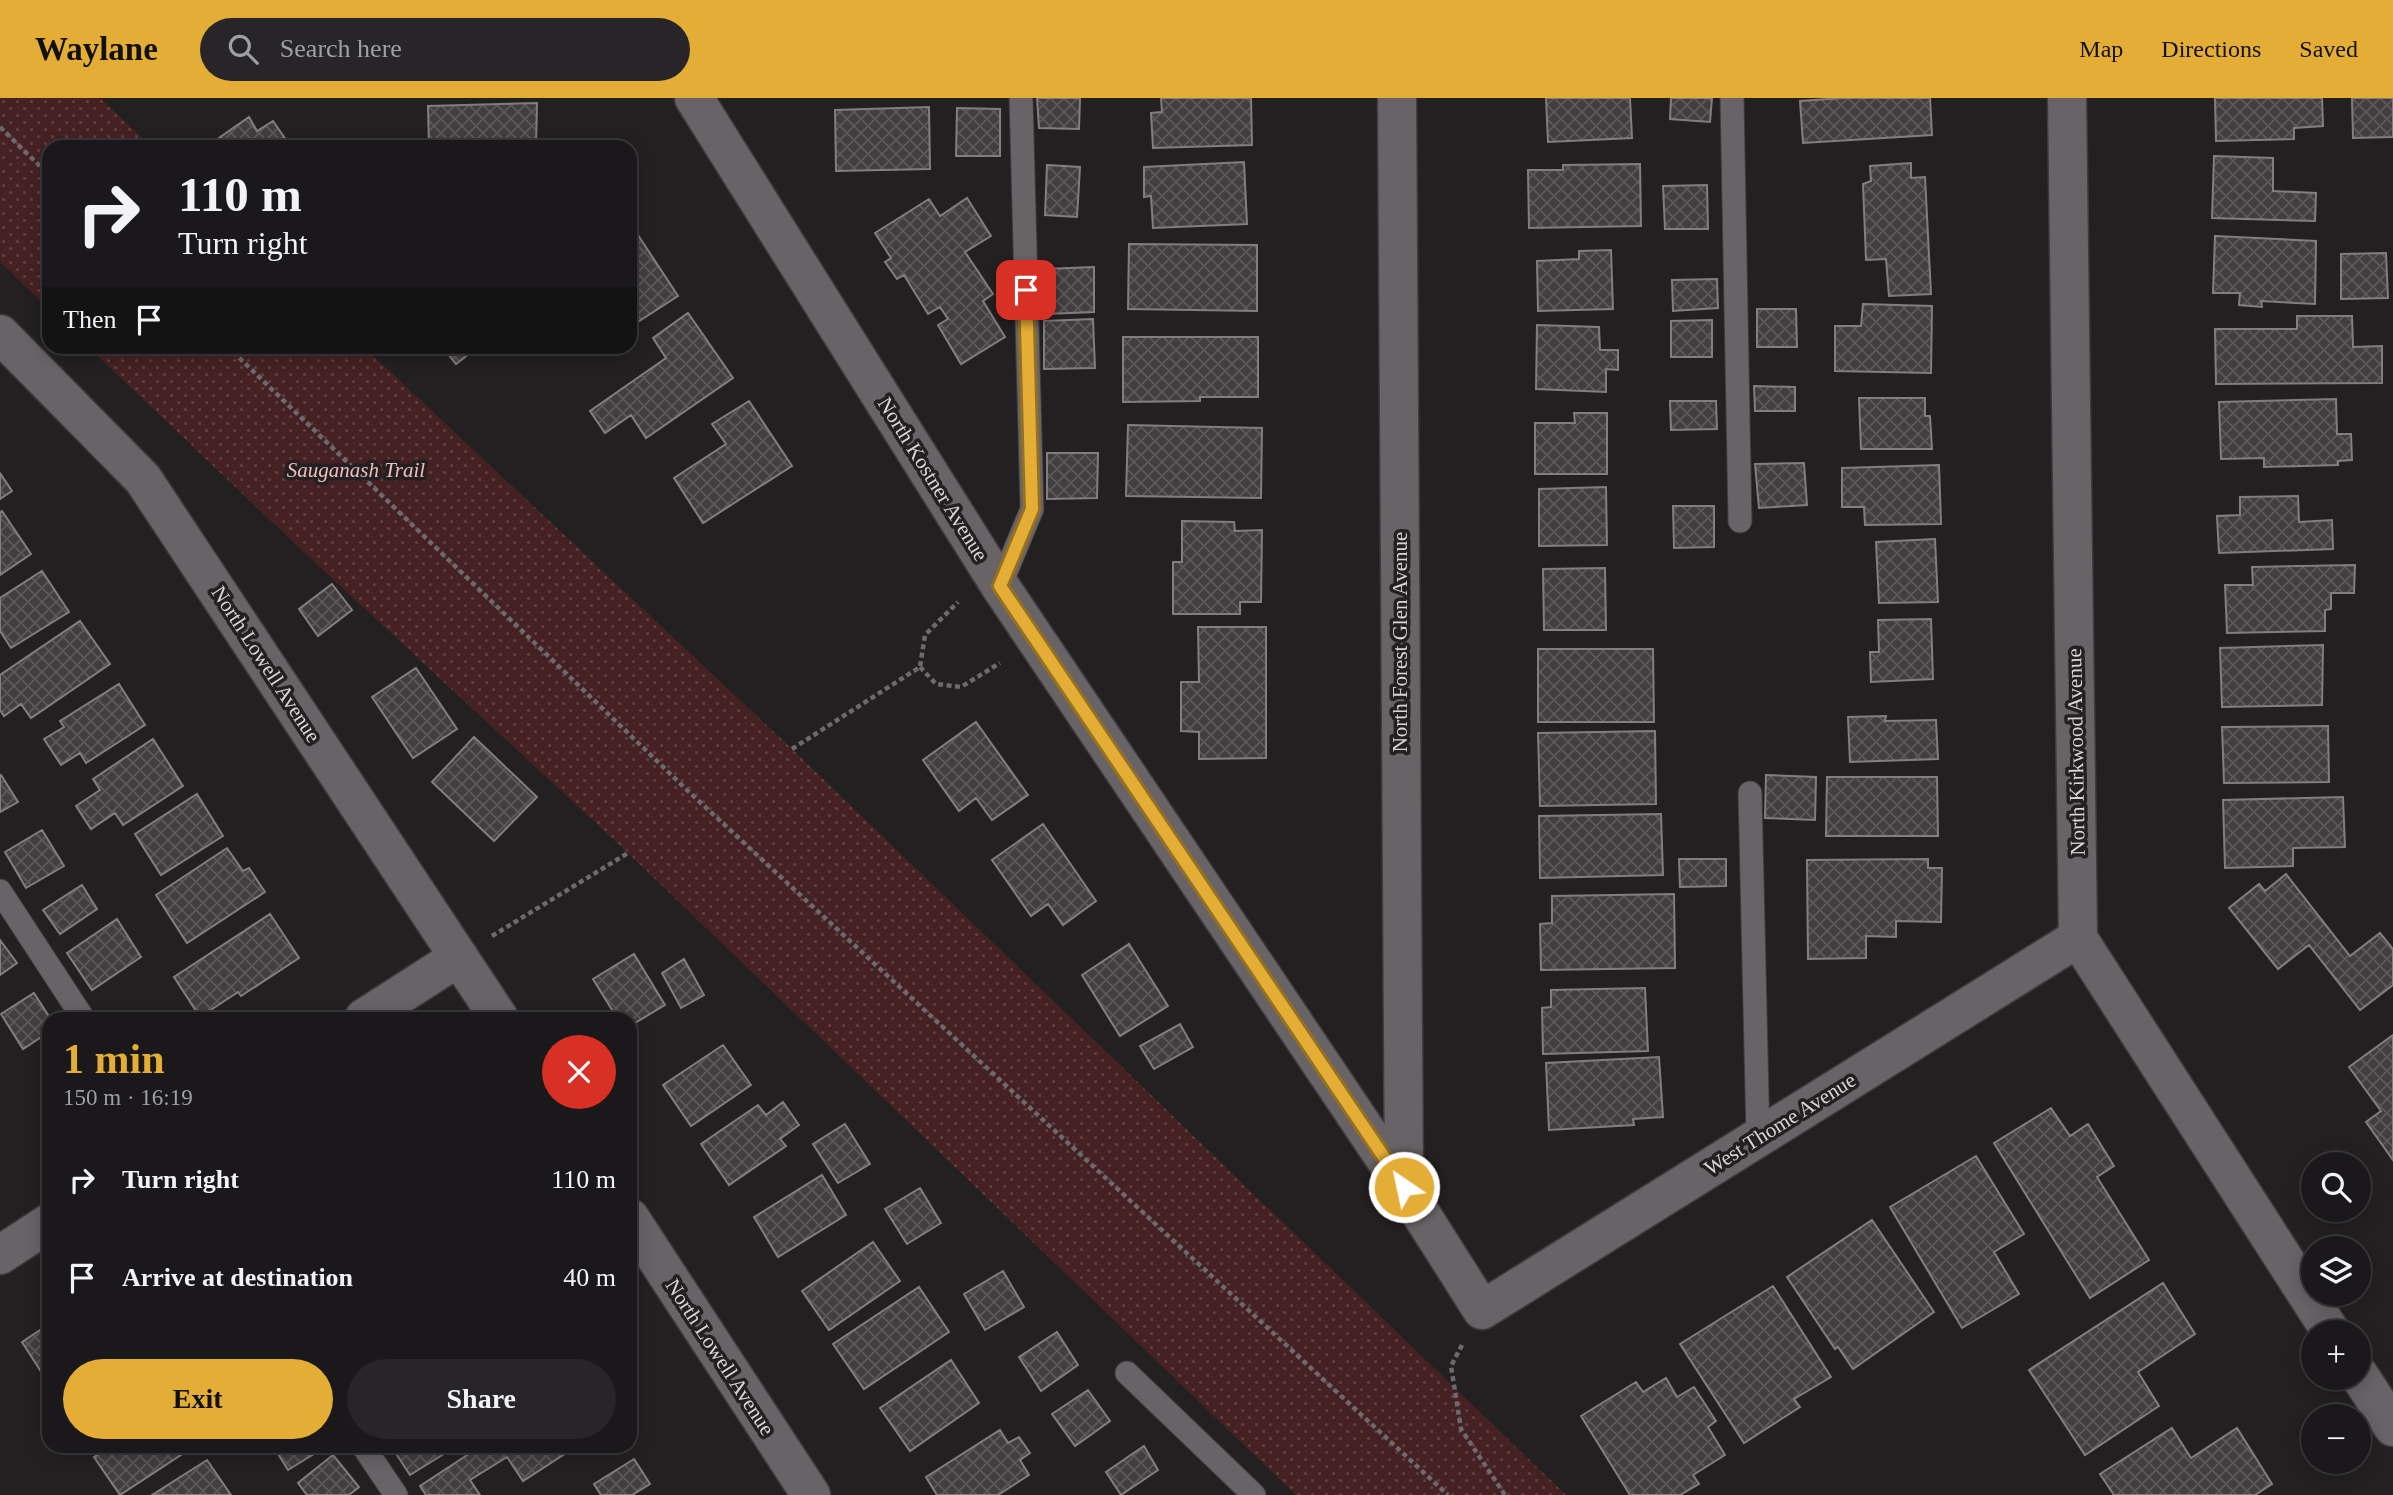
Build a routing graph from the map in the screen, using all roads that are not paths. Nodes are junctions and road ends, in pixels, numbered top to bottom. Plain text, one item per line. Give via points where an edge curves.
1 (694, 98) edge
2 (1021, 98) edge
3 (1397, 98) edge
4 (1732, 98) edge
5 (2067, 98) edge
6 (0, 334) edge
7 (1740, 521) dead end
8 (1000, 586) junction
9 (1750, 793) dead end
10 (0, 891) edge
11 (2078, 938) junction
12 (459, 957) junction
13 (79, 1012) edge
14 (373, 1012) edge
15 (495, 1012) edge
16 (1758, 1138) junction
17 (1404, 1187) junction
18 (42, 1228) edge
19 (637, 1229) edge
20 (0, 1255) edge
21 (1482, 1310) joint
22 (2324, 1320) edge
23 (1127, 1373) dead end
24 (2369, 1390) edge
25 (2393, 1425) edge
26 (368, 1453) edge
27 (396, 1495) edge
28 (811, 1495) edge
29 (1254, 1495) edge

1 - 8 street, North Kostner Avenue
2 - 8 lane via 1032,509
3 - 17 street, North Forest Glen Avenue
4 - 7 lane
5 - 11 street, North Kirkwood Avenue
6 - 12 street, North Lowell Avenue via 144,478
8 - 17 street, North Kostner Avenue
9 - 16 lane
10 - 13 lane
11 - 16 street, West Thome Avenue
11 - 22 street
12 - 14 street
12 - 15 street, North Lowell Avenue
16 - 21 street, West Thome Avenue
17 - 21 street, North Kostner Avenue
18 - 20 street
19 - 28 street, North Lowell Avenue
23 - 29 lane
24 - 25 street
26 - 27 lane

